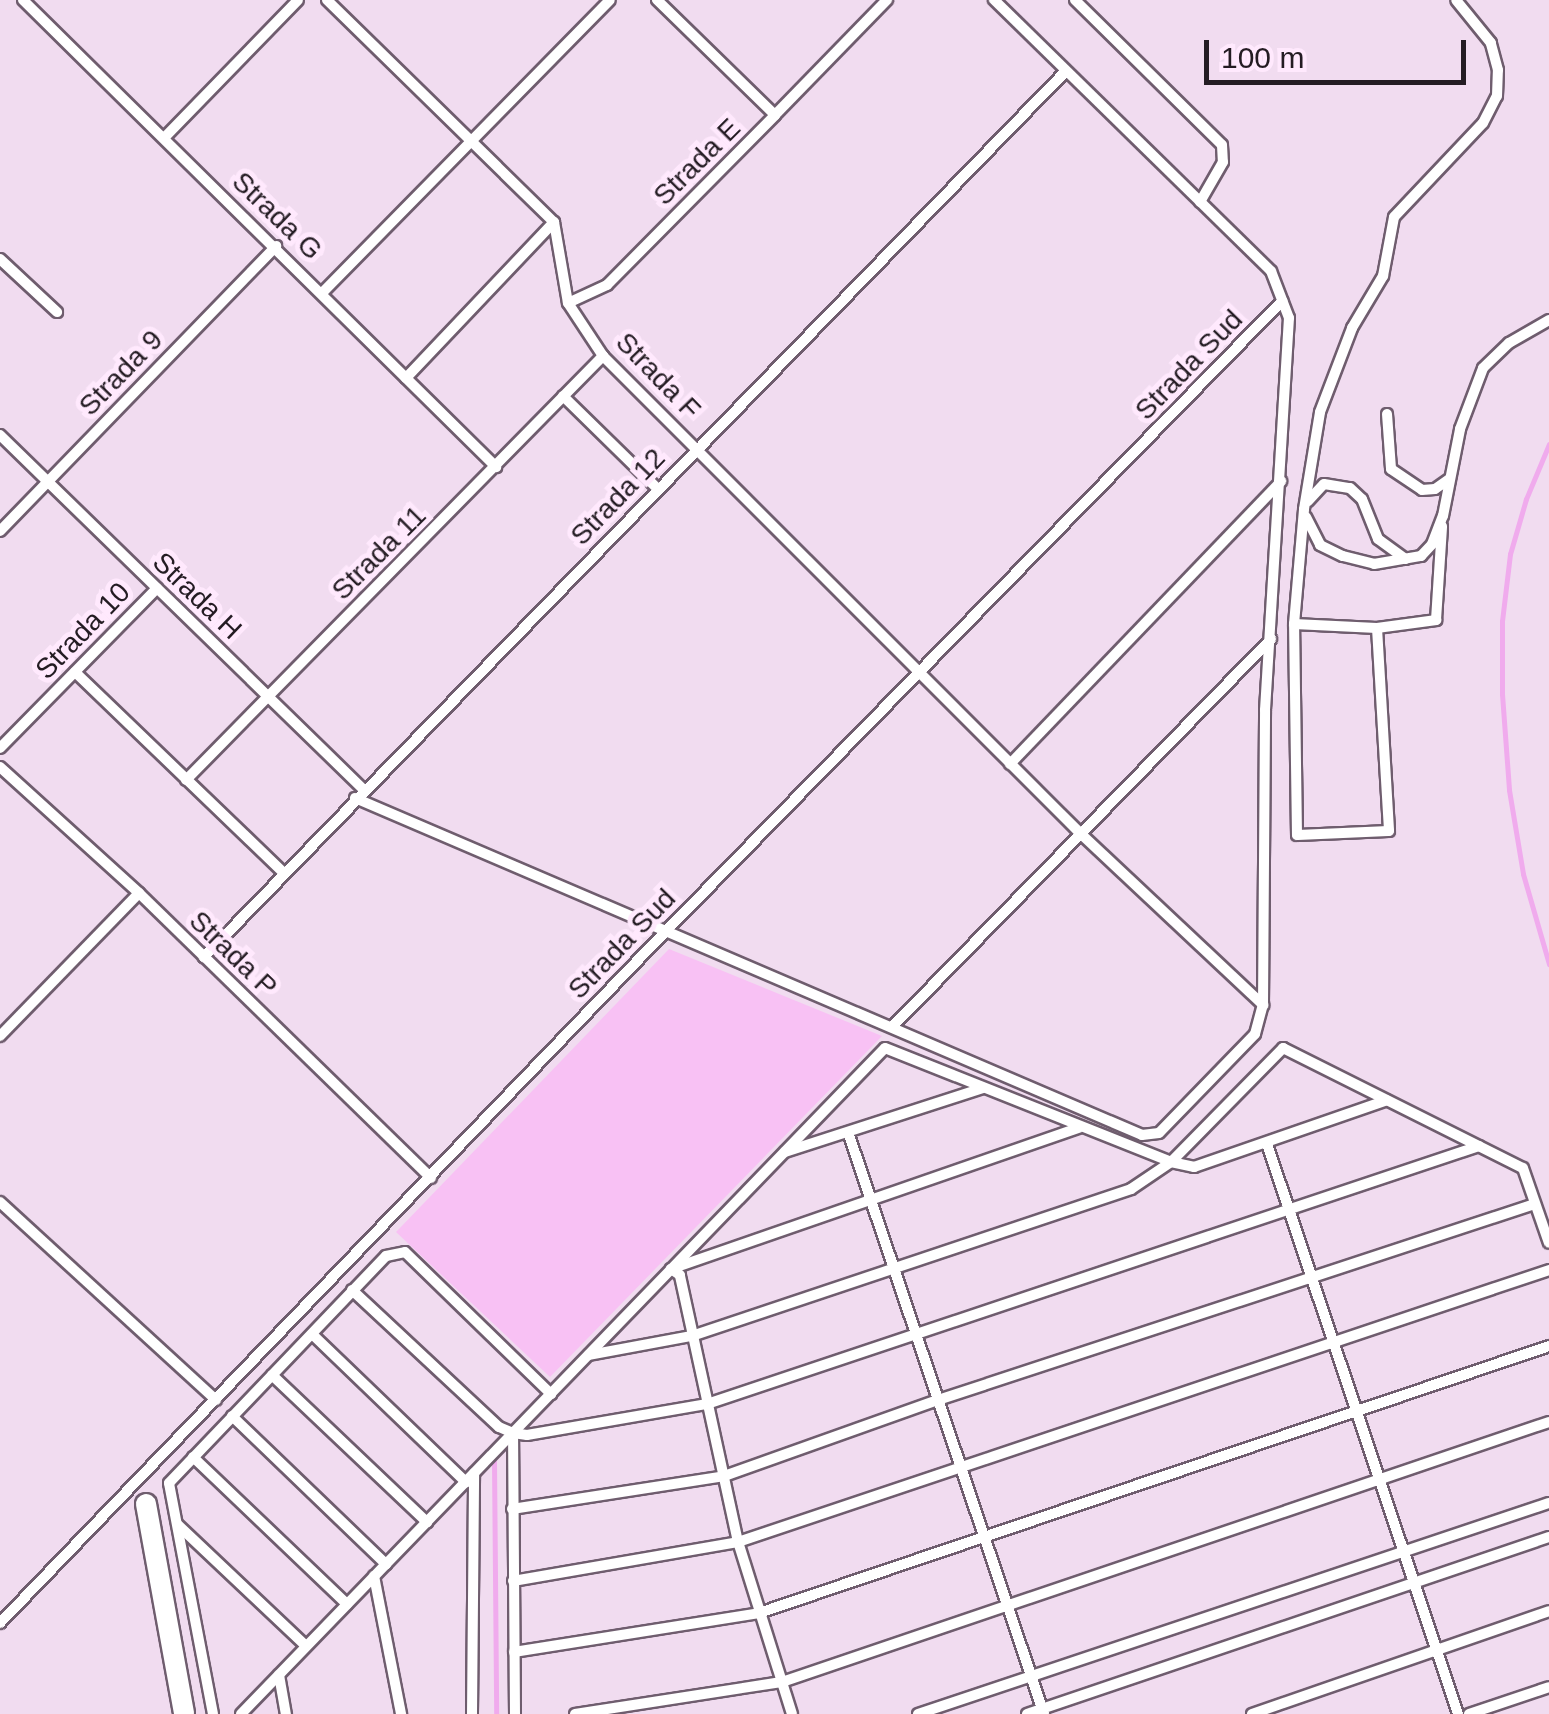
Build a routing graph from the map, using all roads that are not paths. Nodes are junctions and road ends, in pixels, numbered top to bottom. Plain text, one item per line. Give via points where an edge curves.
1 (23, 0) edge
2 (298, 0) edge
3 (610, 0) edge
4 (656, 0) edge
5 (887, 0) edge
6 (994, 0) edge
7 (1075, 0) edge
8 (1456, 0) edge
9 (334, 2) edge
10 (1066, 71) junction
11 (774, 115) junction
12 (164, 138) junction
13 (470, 142) junction
14 (1200, 202) junction
15 (554, 222) junction
16 (276, 246) junction
17 (0, 259) edge
18 (323, 292) junction
19 (1282, 301) junction
20 (568, 303) junction
21 (57, 312) dead end
22 (1549, 320) edge
23 (603, 356) junction
24 (406, 378) junction
25 (564, 396) junction
26 (1387, 414) dead end
27 (0, 436) edge
28 (696, 449) junction
29 (496, 467) junction
30 (1282, 480) junction
31 (1449, 480) junction
32 (47, 481) junction
33 (658, 489) junction
34 (1304, 508) junction
35 (1442, 516) junction
36 (0, 532) edge
37 (1406, 559) junction
38 (157, 588) junction
39 (1294, 624) junction
40 (1377, 628) junction
41 (1271, 638) junction
42 (75, 672) junction
43 (919, 674) junction
44 (268, 697) junction
45 (0, 748) edge
46 (1010, 764) junction
47 (0, 767) edge
48 (186, 780) junction
49 (359, 794) junction
50 (1079, 832) junction
51 (284, 873) junction
52 (139, 893) junction
53 (664, 932) junction
54 (204, 957) junction
55 (1263, 1006) junction
56 (893, 1026) junction
57 (0, 1036) edge
58 (984, 1088) junction
59 (1387, 1100) junction
60 (1080, 1128) junction
61 (848, 1135) junction
62 (1267, 1144) junction
63 (1479, 1146) junction
64 (784, 1153) junction
65 (1172, 1162) junction
66 (430, 1178) junction
67 (871, 1201) junction
68 (0, 1202) edge
69 (1535, 1204) junction
70 (1290, 1210) junction
71 (1549, 1244) edge
72 (894, 1268) junction
73 (671, 1269) junction
74 (1549, 1270) edge
75 (1312, 1277) junction
76 (352, 1290) junction
77 (916, 1333) junction
78 (312, 1334) junction
79 (692, 1336) junction
80 (1335, 1345) junction
81 (1549, 1346) edge
82 (588, 1355) junction
83 (272, 1375) junction
84 (551, 1394) junction
85 (216, 1400) junction
86 (938, 1400) junction
87 (706, 1404) junction
88 (1358, 1412) junction
89 (232, 1416) junction
90 (1549, 1422) edge
91 (513, 1433) junction
92 (193, 1457) junction
93 (962, 1470) junction
94 (724, 1476) junction
95 (470, 1478) junction
96 (1380, 1479) junction
97 (1549, 1503) edge
98 (146, 1504) dead end
99 (512, 1509) junction
100 (427, 1522) junction
101 (177, 1524) junction
102 (984, 1536) junction
103 (1549, 1537) edge
104 (738, 1542) junction
105 (1406, 1555) junction
106 (386, 1564) junction
107 (374, 1576) junction
108 (1414, 1578) junction
109 (513, 1580) junction
110 (347, 1604) junction
111 (1008, 1605) junction
112 (1549, 1612) edge
113 (759, 1613) junction
114 (0, 1623) edge
115 (306, 1646) junction
116 (1438, 1650) junction
117 (514, 1652) junction
118 (279, 1675) junction
119 (1033, 1680) junction
120 (782, 1682) junction
121 (1549, 1687) edge
122 (1042, 1708) edge
123 (184, 1714) edge
124 (213, 1714) edge
125 (241, 1714) edge
126 (286, 1714) edge
127 (401, 1714) edge
128 (472, 1714) edge
129 (515, 1714) edge
130 (575, 1714) edge
131 (792, 1714) edge
132 (918, 1714) edge
133 (1027, 1714) edge
134 (1252, 1714) edge
135 (1458, 1714) edge
136 (1468, 1714) edge

1 - 12 lane, Strada G
2 - 12 lane
3 - 13 lane
4 - 11 lane, Strada E
5 - 11 lane
6 - 10 lane
7 - 14 lane via 1222,145 1223,162
8 - 34 lane via 1491,42 1496,96 1483,123 1394,217 1383,276 1352,328 1320,412
9 - 13 lane
10 - 14 lane
10 - 28 lane, Strada 12
11 - 20 lane, Strada E via 607,286
12 - 16 lane, Strada G
13 - 15 lane
13 - 18 lane
14 - 19 lane via 1271,271
15 - 20 lane, Strada F
15 - 24 lane
16 - 18 lane, Strada G
16 - 32 lane, Strada 9
17 - 21 lane
18 - 24 lane, Strada G
19 - 30 lane via 1290,318
19 - 43 lane, Strada Sud
20 - 23 lane, Strada F
22 - 31 lane via 1483,368
23 - 25 lane, Strada 11
23 - 28 lane, Strada F
24 - 29 lane, Strada G
25 - 29 lane, Strada 11
25 - 33 lane
26 - 31 lane via 1391,468 1422,490
27 - 32 lane, Strada H
28 - 33 lane, Strada 12
28 - 43 lane, Strada F
29 - 44 lane, Strada 11
30 - 41 lane
30 - 46 lane
31 - 35 lane
32 - 36 lane, Strada 9
32 - 38 lane, Strada H
33 - 49 lane, Strada 12
34 - 37 lane via 1320,545 1374,564
34 - 37 lane via 1324,484 1350,488 1362,499 1378,539
34 - 39 lane
35 - 37 lane via 1432,544
35 - 40 lane via 1436,620
38 - 42 lane, Strada 10
38 - 44 lane, Strada H
39 - 40 lane
39 - 40 lane via 1297,836 1389,831
41 - 50 lane
41 - 55 lane
42 - 45 lane, Strada 10
42 - 48 lane
43 - 46 lane, Strada F
43 - 53 lane, Strada Sud
44 - 48 lane, Strada 11
44 - 49 lane, Strada H
46 - 50 lane, Strada F
47 - 52 lane, Strada P
48 - 51 lane
49 - 51 lane, Strada 12
49 - 53 lane
50 - 55 lane, Strada F
50 - 56 lane
51 - 54 lane, Strada 12
52 - 54 lane, Strada P
52 - 57 lane
53 - 56 lane
53 - 66 lane, Strada Sud
54 - 66 lane, Strada P
55 - 56 lane via 1255,1034 1159,1133 1142,1134
58 - 60 lane
58 - 61 lane
58 - 64 lane via 885,1048
59 - 62 lane
59 - 63 lane
59 - 65 lane via 1283,1048
60 - 65 lane
60 - 67 lane
61 - 64 lane
61 - 67 lane
62 - 65 lane via 1194,1167
62 - 70 lane
63 - 69 lane via 1523,1168
63 - 70 lane
64 - 73 lane
65 - 72 lane via 1131,1189
66 - 85 lane, Strada Sud
67 - 72 lane
67 - 73 lane
68 - 85 lane
69 - 71 lane
69 - 75 lane
70 - 75 lane
70 - 77 lane
72 - 77 lane
72 - 79 lane
73 - 79 lane via 680,1275
73 - 82 lane
74 - 80 lane
75 - 80 lane
75 - 86 lane
76 - 78 lane
76 - 84 lane via 386,1256 405,1252
76 - 91 lane
77 - 86 lane
77 - 87 lane
78 - 83 lane
78 - 95 lane
79 - 82 lane
79 - 87 lane
80 - 88 lane
80 - 93 lane
81 - 88 lane
82 - 84 lane
83 - 89 lane
83 - 100 lane
84 - 91 lane
85 - 114 lane, Strada Sud
86 - 93 lane
86 - 94 lane
87 - 91 lane
87 - 94 lane
88 - 96 lane
88 - 102 lane
89 - 92 lane
89 - 106 lane
90 - 96 lane
91 - 95 lane
91 - 99 lane
92 - 101 lane via 169,1483
92 - 110 lane
93 - 102 lane
93 - 104 lane
94 - 99 lane
94 - 104 lane
95 - 100 lane
95 - 128 lane
96 - 105 lane
96 - 111 lane
97 - 105 lane
98 - 123 street
99 - 109 lane
100 - 106 lane
101 - 115 lane
101 - 124 lane
102 - 111 lane
102 - 113 lane
103 - 108 lane
104 - 109 lane
104 - 113 lane
105 - 108 lane
105 - 119 lane
106 - 107 lane
107 - 110 lane
107 - 127 lane
108 - 116 lane
108 - 122 lane
109 - 117 lane
110 - 115 lane
111 - 119 lane
111 - 120 lane
112 - 116 lane
113 - 117 lane
113 - 120 lane
115 - 118 lane
116 - 134 lane
116 - 135 lane
117 - 129 lane
118 - 125 lane
118 - 126 lane
119 - 122 lane
119 - 132 lane
120 - 130 lane
120 - 131 lane
121 - 136 lane
122 - 133 lane

